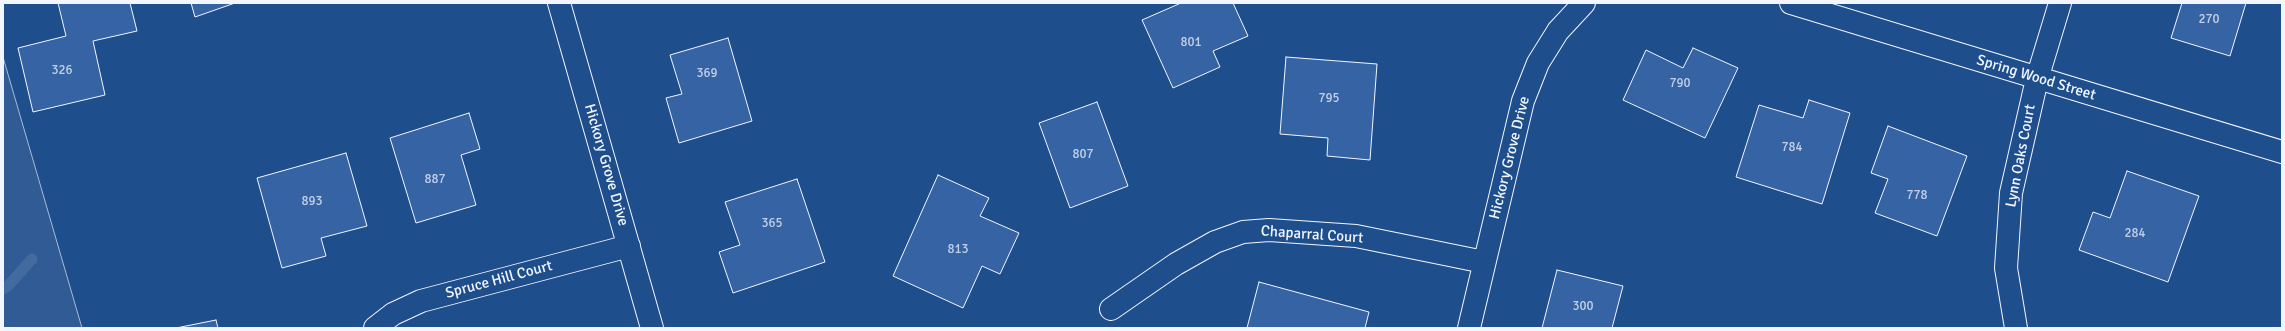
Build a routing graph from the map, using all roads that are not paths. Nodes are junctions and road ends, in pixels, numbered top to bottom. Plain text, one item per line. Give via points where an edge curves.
1 (559, 3) edge
2 (1584, 3) edge
3 (1791, 3) edge
4 (2060, 3) edge
5 (2037, 79) junction
6 (2282, 152) edge
7 (629, 246) junction
8 (1484, 262) junction
9 (1111, 309) dead end
10 (375, 328) edge
11 (652, 328) edge
12 (1469, 328) edge
13 (2016, 328) edge

1 - 7 street, Hickory Grove Drive
2 - 8 street, Hickory Grove Drive via 1558,31 1538,63 1523,101
3 - 5 street, Spring Wood Street
4 - 5 street, Lynn Oaks Court
5 - 6 street, Spring Wood Street
5 - 13 street, Lynn Oaks Court via 2011,193 2006,268
7 - 10 street, Spruce Hill Court via 421,301 394,314
7 - 11 street, Hickory Grove Drive
8 - 9 street, Chaparral Court via 1356,236 1269,230 1243,232 1215,242 1176,264
8 - 12 street, Hickory Grove Drive

